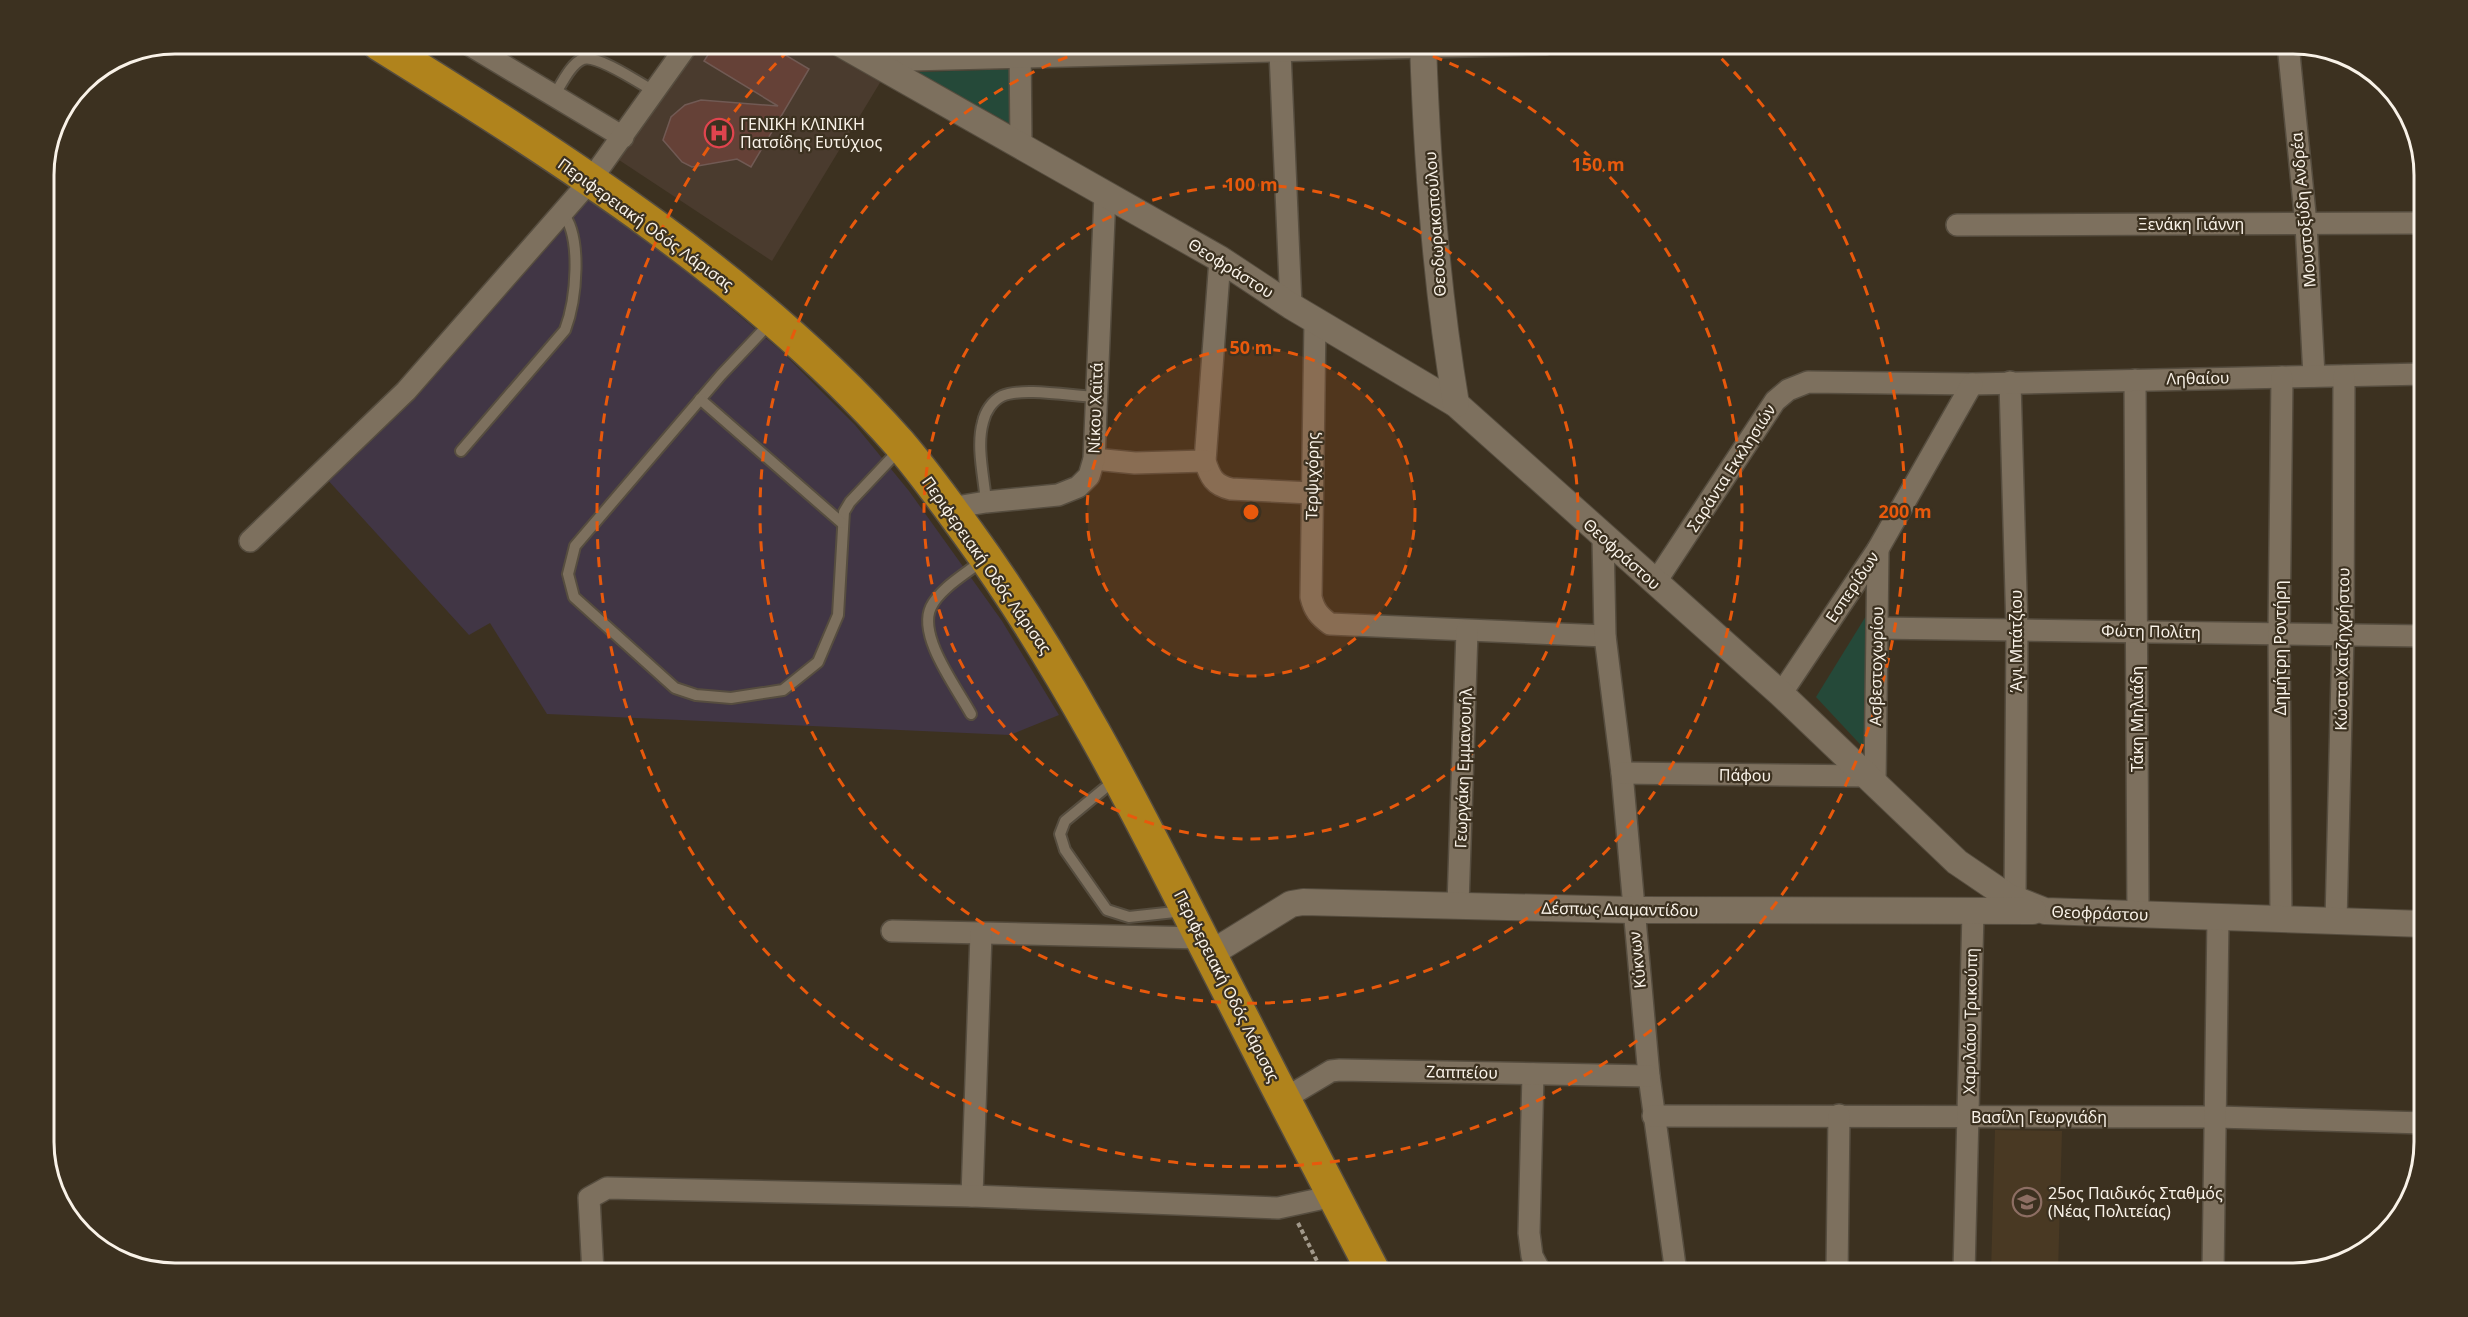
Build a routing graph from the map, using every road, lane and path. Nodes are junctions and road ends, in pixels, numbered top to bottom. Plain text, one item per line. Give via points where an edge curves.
1 (394, 54) edge
2 (485, 54) edge
3 (681, 54) edge
4 (860, 54) edge
5 (966, 54) edge
6 (1020, 54) edge
7 (1280, 54) edge
8 (1424, 54) edge
9 (2289, 54) edge
10 (871, 61) junction
11 (655, 92) junction
12 (554, 96) junction
13 (623, 137) junction
14 (1021, 145) junction
15 (590, 181) junction
16 (1105, 194) junction
17 (562, 212) junction
18 (2414, 223) edge
19 (2306, 224) junction
20 (1957, 225) dead end
21 (1220, 259) junction
22 (1291, 306) junction
23 (772, 320) junction
24 (1316, 321) junction
25 (2414, 374) edge
26 (2314, 376) junction
27 (2344, 376) junction
28 (2282, 377) junction
29 (2135, 380) junction
30 (2010, 382) junction
31 (1972, 384) junction
32 (1095, 397) junction
33 (700, 399) junction
34 (1456, 404) junction
35 (902, 447) junction
36 (461, 451) dead end
37 (1094, 459) junction
38 (1205, 461) junction
39 (1311, 493) junction
40 (986, 502) junction
41 (950, 508) junction
42 (842, 524) junction
43 (1603, 537) junction
44 (250, 541) dead end
45 (1878, 549) junction
46 (985, 558) junction
47 (1655, 583) junction
48 (1877, 628) junction
49 (2017, 630) junction
50 (1467, 631) junction
51 (2136, 631) junction
52 (2279, 633) junction
53 (2343, 634) junction
54 (1605, 636) junction
55 (2414, 636) edge
56 (1781, 694) junction
57 (971, 714) dead end
58 (1622, 773) junction
59 (1118, 777) junction
60 (1872, 779) junction
61 (2015, 900) junction
62 (1458, 905) junction
63 (1632, 910) junction
64 (2045, 911) junction
65 (1973, 912) junction
66 (2138, 914) junction
67 (2218, 917) junction
68 (2281, 919) junction
69 (2336, 921) junction
70 (2414, 924) edge
71 (892, 931) dead end
72 (981, 934) junction
73 (1200, 934) junction
74 (1533, 1074) junction
75 (1648, 1076) junction
76 (1284, 1099) junction
77 (1839, 1115) junction
78 (1653, 1116) junction
79 (1968, 1117) junction
80 (2217, 1117) junction
81 (2414, 1123) edge
82 (972, 1196) junction
83 (1334, 1196) junction
84 (1289, 1206) junction
85 (592, 1263) edge
86 (1318, 1263) edge
87 (1368, 1263) edge
88 (1536, 1263) edge
89 (1674, 1263) edge
90 (1837, 1263) edge
91 (1964, 1263) edge
92 (2213, 1263) edge

1 - 15 highway, Περιφερειακή Οδός Λάρισας
2 - 12 street
3 - 11 street
4 - 10 street, Θεοφράστου
5 - 10 street
6 - 14 street
7 - 22 street
8 - 34 street, Θεοδωρακοπούλου via 1435,240
9 - 19 street, Μουστοξύδη Ανδρέα
10 - 14 street, Θεοφράστου
11 - 12 lane via 596,58 583,58
11 - 13 street
12 - 13 street
13 - 15 street
14 - 16 street, Θεοφράστου
15 - 17 street
15 - 23 highway, Περιφερειακή Οδός Λάρισας via 698,259
16 - 21 street, Θεοφράστου
16 - 32 street, Νίκου Χαϊτά
17 - 36 lane via 572,226 573,236 574,293 565,330
17 - 44 street via 391,407
18 - 19 street, Ξενάκη Γιάννη
19 - 20 street, Ξενάκη Γιάννη
19 - 26 street, Μουστοξύδη Ανδρέα
21 - 22 street, Θεοφράστου
21 - 38 street
22 - 24 street, Θεοφράστου
23 - 33 lane
23 - 35 highway, Περιφερειακή Οδός Λάρισας via 846,387
24 - 34 street, Θεοφράστου
24 - 39 street, Τερψιχόρης
25 - 27 street, Ληθαίου
26 - 27 street, Ληθαίου
26 - 28 street, Ληθαίου
27 - 53 street, Κώστα Χατζηχρήστου
28 - 29 street, Ληθαίου
28 - 52 street, Δημήτρη Ροντήρη
29 - 30 street, Ληθαίου
29 - 51 street, Τάκη Μηλιάδη
30 - 31 street, Ληθαίου
30 - 49 street, Άγι Μπάτζιου
31 - 45 street, Εσπερίδων
31 - 47 street, Σαράντα Εκκλησιών via 1808,382 1788,390 1775,400
32 - 37 street, Νίκου Χαϊτά
32 - 40 lane via 1017,393 1001,396 989,407 982,423 981,443
33 - 42 lane
33 - 42 lane via 575,546 568,574 574,597 675,688 696,695 732,698 783,690 818,662 838,615
34 - 43 street, Θεοφράστου
35 - 41 highway, Περιφερειακή Οδός Λάρισας
35 - 42 lane via 850,502
37 - 38 street via 1135,463
37 - 40 street, Νίκου Χαϊτά via 1089,476 1078,487 1058,495
38 - 39 street via 1210,477 1220,486
39 - 50 street, Τερψιχόρης via 1311,597 1320,617 1330,624
40 - 41 street, Νίκου Χαϊτά
41 - 46 highway, Περιφερειακή Οδός Λάρισας
43 - 47 street, Θεοφράστου
43 - 54 street, Κύκνων
45 - 48 street, Ασβεστοχωρίου
45 - 56 street, Εσπερίδων
46 - 57 lane via 938,597 928,617 932,643
46 - 59 highway, Περιφερειακή Οδός Λάρισας via 1046,648
47 - 56 street, Θεοφράστου
48 - 49 street, Φώτη Πολίτη
48 - 60 street, Ασβεστοχωρίου
49 - 51 street, Φώτη Πολίτη
49 - 61 street, Άγι Μπάτζιου
50 - 54 street
50 - 62 street, Γεωργάκη Εμμανουήλ
51 - 52 street, Φώτη Πολίτη
51 - 66 street, Τάκη Μηλιάδη
52 - 53 street, Φώτη Πολίτη
52 - 68 street, Δημήτρη Ροντήρη
53 - 55 street, Φώτη Πολίτη
53 - 69 street, Κώστα Χατζηχρήστου
54 - 58 street, Κύκνων
56 - 60 street, Θεοφράστου
58 - 60 street, Πάφου
58 - 63 street, Κύκνων
59 - 73 highway, Περιφερειακή Οδός Λάρισας
59 - 73 lane via 1065,820 1060,834 1065,850 1107,910
60 - 61 street, Θεοφράστου via 1957,862
61 - 64 street, Θεοφράστου
62 - 63 street, Δέσπως Διαμαντίδου
62 - 73 street, Δέσπως Διαμαντίδου via 1303,902
63 - 65 street, Δέσπως Διαμαντίδου
63 - 75 street, Κύκνων
64 - 65 street, Δέσπως Διαμαντίδου
64 - 66 street, Θεοφράστου
65 - 79 street, Χαριλάου Τρικούπη
66 - 67 street, Θεοφράστου
67 - 68 street, Θεοφράστου
67 - 80 street
68 - 69 street, Θεοφράστου
69 - 70 street, Θεοφράστου
71 - 72 street
72 - 73 street
72 - 82 street
73 - 76 highway, Περιφερειακή Οδός Λάρισας
74 - 75 street, Ζαππείου
74 - 76 street, Ζαππείου via 1340,1070 1331,1071
74 - 88 street via 1529,1233
75 - 78 street, Κύκνων
76 - 83 highway, Περιφερειακή Οδός Λάρισας
77 - 78 street, Βασίλη Γεωργιάδη
77 - 79 street, Βασίλη Γεωργιάδη
77 - 90 street
78 - 89 street, Κύκνων
79 - 80 street, Βασίλη Γεωργιάδη
79 - 91 street, Χαριλάου Τρικούπη
80 - 81 street, Βασίλη Γεωργιάδη
80 - 92 street
82 - 84 street
82 - 85 street via 607,1188 589,1198
83 - 84 street
83 - 87 highway, Περιφερειακή Οδός Λάρισας
84 - 86 path

